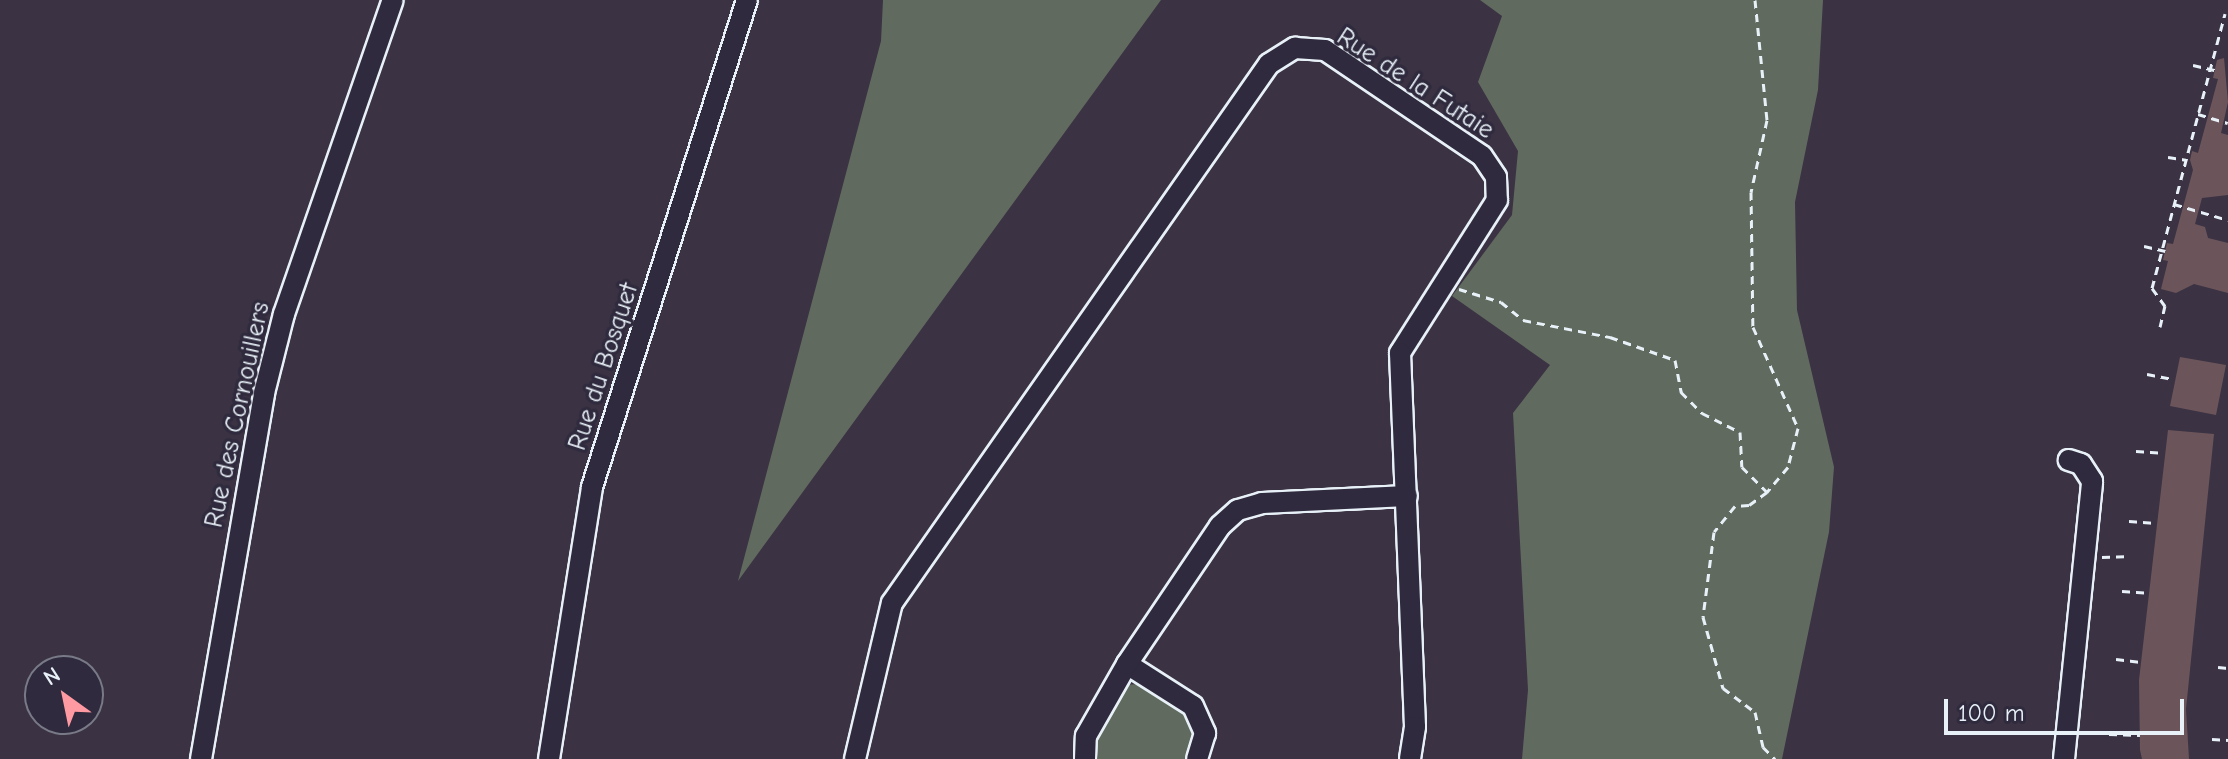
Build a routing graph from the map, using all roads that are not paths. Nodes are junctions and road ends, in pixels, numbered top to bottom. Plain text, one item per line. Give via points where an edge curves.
1 (393, 0) edge
2 (747, 0) edge
3 (2069, 460) dead end
4 (1407, 496) junction
5 (1127, 664) junction
6 (201, 759) edge
7 (549, 759) edge
8 (855, 759) edge
9 (1085, 759) edge
10 (1197, 759) edge
11 (1410, 759) edge
12 (2064, 759) edge

1 - 6 street, Rue des Cornouillers via 284,314 264,393
2 - 7 street, Rue du Bosquet via 592,487
3 - 12 street via 2089,471 2092,481
4 - 5 street via 1262,503 1238,510 1220,526
4 - 8 street, Rue de la Futaie via 1400,353 1497,200 1496,177 1482,156 1325,50 1295,48 1269,64 892,603
4 - 11 street, Rue de la Futaie via 1415,727
5 - 9 street via 1086,736
5 - 10 street via 1193,706 1205,733

